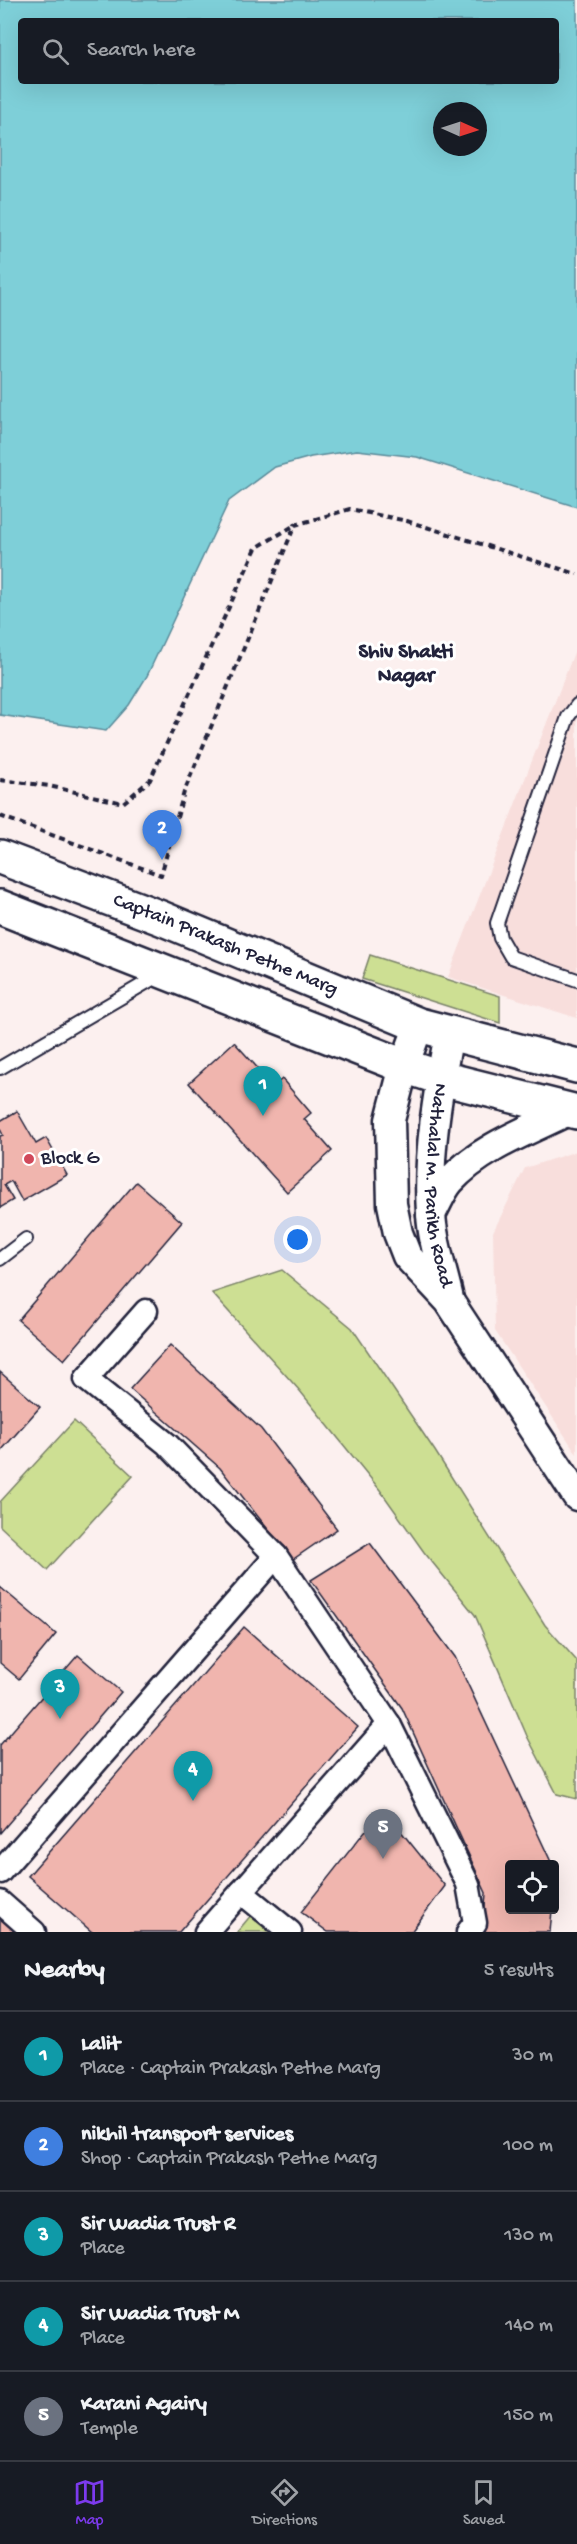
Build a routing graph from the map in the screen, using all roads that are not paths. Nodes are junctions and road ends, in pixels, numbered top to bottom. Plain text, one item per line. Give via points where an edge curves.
1 (577, 705) edge
2 (0, 857) edge
3 (0, 907) edge
4 (165, 972) junction
5 (577, 980) edge
6 (434, 1030) junction
7 (404, 1066) junction
8 (577, 1066) edge
9 (0, 1068) edge
10 (441, 1078) junction
11 (574, 1111) edge
12 (431, 1180) junction
13 (392, 1182) junction
14 (430, 1215) junction
15 (26, 1239) dead end
16 (0, 1259) edge
17 (449, 1301) junction
18 (146, 1311) dead end
19 (577, 1496) edge
20 (276, 1556) junction
21 (389, 1724) junction
22 (0, 1872) edge
23 (241, 1892) junction
24 (0, 1902) edge
25 (34, 1932) edge
26 (206, 1932) edge
27 (290, 1932) edge
28 (468, 1932) edge

1 - 5 lane via 568,717 497,923 511,957
2 - 6 main road, Captain Prakash Pethe Marg
3 - 4 main road
4 - 7 main road
4 - 9 lane
6 - 7 street, Nathalal M. Parikh Road
6 - 8 main road, Captain Prakash Pethe Marg
6 - 10 street, Nathalal M. Parikh Road
7 - 10 main road
7 - 13 street, Nathalal M. Parikh Road via 390,1120
10 - 11 main road
10 - 12 street, Nathalal M. Parikh Road
11 - 14 street via 508,1140 471,1163 449,1182
12 - 13 street
12 - 14 street, Nathalal M. Parikh Road
13 - 17 street, Nathalal M. Parikh Road via 392,1204 407,1256
14 - 17 street, Nathalal M. Parikh Road
15 - 16 lane
17 - 19 street, Nathalal M. Parikh Road
18 - 20 street via 86,1378 167,1444
20 - 21 street
20 - 22 street
21 - 23 street
21 - 28 street via 468,1884 475,1923
23 - 26 street
23 - 27 street
24 - 25 street

